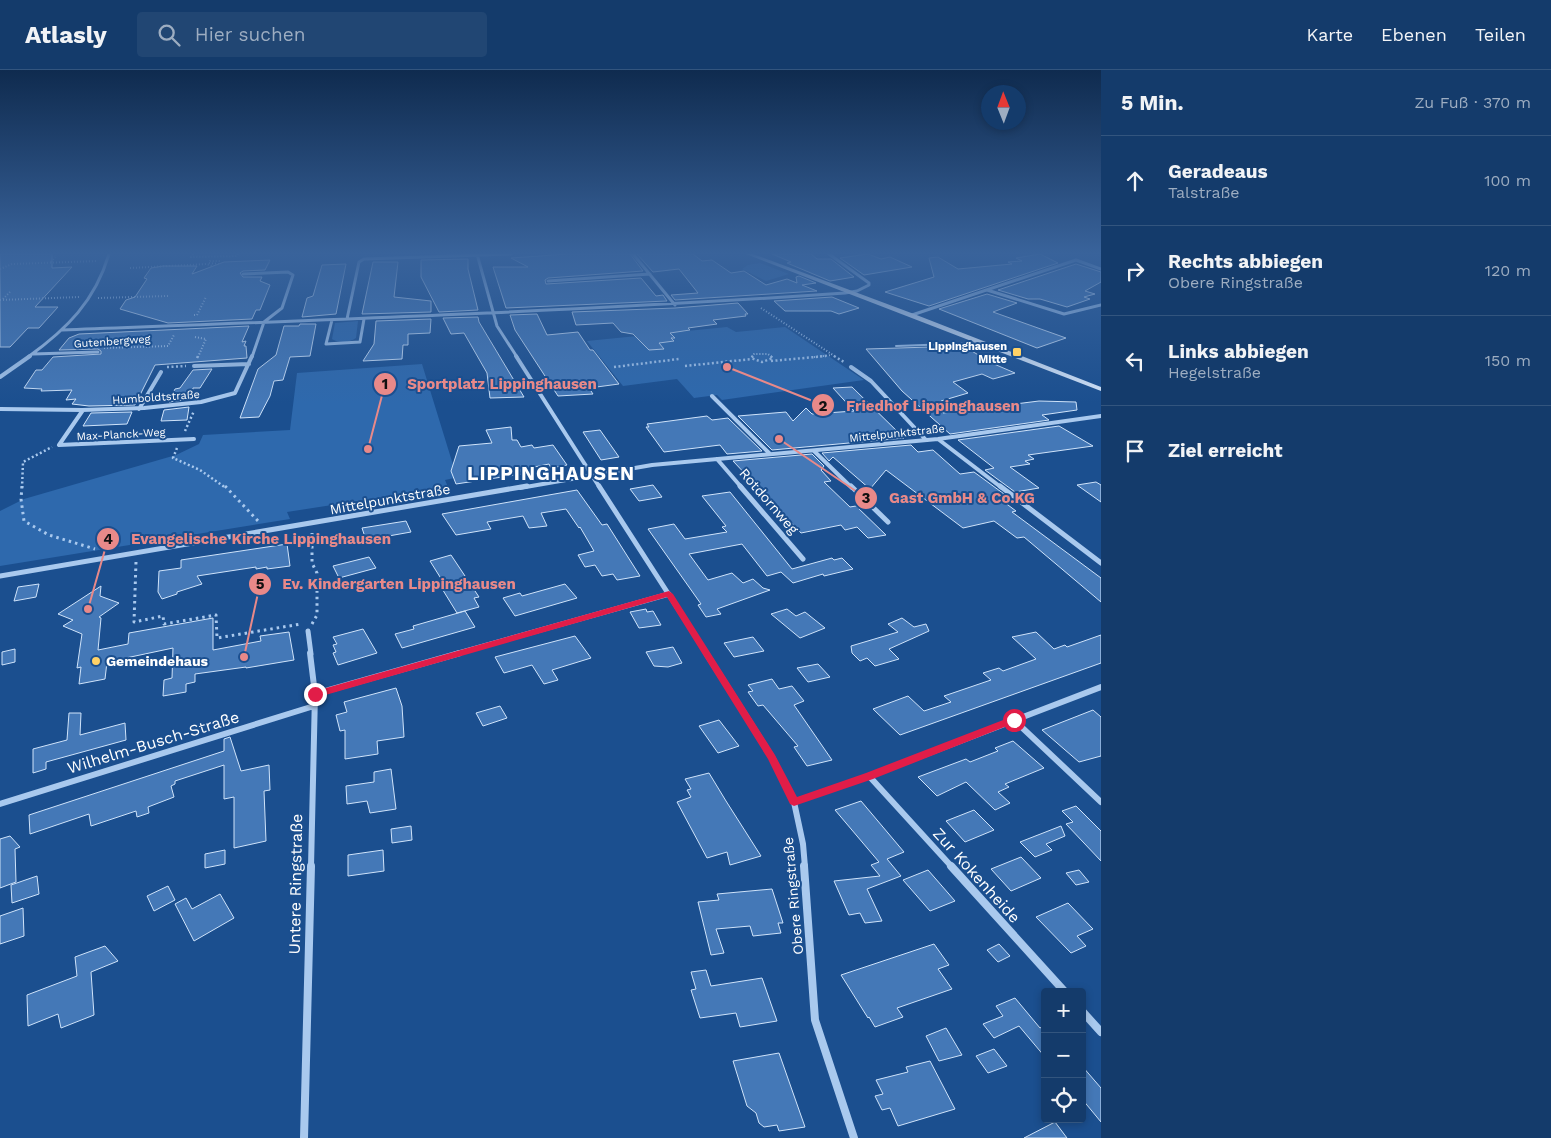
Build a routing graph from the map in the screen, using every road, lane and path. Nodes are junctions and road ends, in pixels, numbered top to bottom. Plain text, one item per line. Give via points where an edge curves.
1 (86, 304) edge
2 (203, 304) edge
3 (283, 304) edge
4 (350, 304) edge
5 (492, 304) edge
6 (692, 304) edge
7 (754, 304) edge
8 (882, 304) edge
9 (944, 304) edge
10 (1033, 304) edge
11 (675, 305) joint
12 (1101, 305) edge
13 (495, 314) junction
14 (912, 315) junction
15 (347, 319) junction
16 (364, 319) junction
17 (332, 320) junction
18 (264, 322) junction
19 (181, 325) junction
20 (62, 330) junction
21 (979, 343) junction
22 (896, 346) dead end
23 (98, 352) joint
24 (33, 354) junction
25 (832, 354) junction
26 (679, 359) dead end
27 (752, 359) junction
28 (770, 361) junction
29 (249, 364) junction
30 (194, 366) dead end
31 (685, 366) dead end
32 (614, 367) dead end
33 (851, 367) joint
34 (161, 372) dead end
35 (0, 378) edge
36 (1101, 389) edge
37 (712, 396) dead end
38 (197, 404) junction
39 (0, 409) edge
40 (139, 409) junction
41 (83, 410) junction
42 (1101, 416) edge
43 (194, 439) dead end
44 (938, 439) junction
45 (181, 440) junction
46 (926, 440) junction
47 (60, 445) junction
48 (814, 451) junction
49 (770, 454) junction
50 (717, 458) junction
51 (592, 475) junction
52 (888, 522) dead end
53 (312, 524) junction
54 (266, 531) junction
55 (136, 554) junction
56 (803, 559) dead end
57 (97, 560) junction
58 (1101, 563) edge
59 (0, 576) edge
60 (669, 594) junction
61 (313, 622) junction
62 (308, 631) joint
63 (1101, 687) edge
64 (315, 694) junction
65 (314, 706) junction
66 (1014, 720) junction
67 (869, 776) junction
68 (794, 802) junction
69 (1101, 802) edge
70 (0, 804) edge
71 (1060, 988) edge
72 (1086, 1015) edge
73 (1101, 1032) edge
74 (304, 1138) edge
75 (854, 1138) edge

1 - 20 street
2 - 19 path via 197,315 187,315
3 - 18 street
4 - 15 street
5 - 13 street, Obere Ringstraße
6 - 11 street
7 - 25 path
8 - 14 main road
9 - 14 street
10 - 12 street via 1064,314
11 - 13 street
13 - 16 street
13 - 51 street, Obere Ringstraße via 497,326
14 - 21 main road
15 - 16 street
15 - 17 street
16 - 17 street via 360,342 326,344
17 - 18 street
18 - 19 street
18 - 29 street, Humboldtstraße
19 - 20 street
19 - 23 path, Gutenbergweg via 168,346 100,349
20 - 24 street
21 - 22 lane
21 - 36 main road
23 - 24 street, Gutenbergweg
24 - 35 street
25 - 28 path
25 - 33 path
26 - 32 path
27 - 28 path
27 - 28 path via 752,355 761,353 773,358
27 - 31 path
29 - 30 street
29 - 38 street, Humboldtstraße via 236,393
33 - 46 street via 870,381
34 - 40 street
37 - 49 street
38 - 40 street, Humboldtstraße
38 - 45 path
39 - 41 street, Humboldtstraße
40 - 41 street, Humboldtstraße
41 - 47 street, Max-Planck-Weg
42 - 44 street, Mittelpunktstraße
43 - 45 street, Max-Planck-Weg
44 - 46 street, Mittelpunktstraße
44 - 58 street
45 - 47 street, Max-Planck-Weg
45 - 54 path via 172,458 201,469 226,485
46 - 48 street, Mittelpunktstraße
47 - 57 path via 23,462 21,499 24,521 35,530 97,549
48 - 49 street, Mittelpunktstraße
48 - 52 street
49 - 50 street, Mittelpunktstraße
50 - 51 street, Mittelpunktstraße
50 - 56 street, Rotdornweg
51 - 53 street, Mittelpunktstraße
51 - 60 street, Obere Ringstraße
53 - 54 street, Mittelpunktstraße
53 - 61 path via 312,563 317,574 317,615
54 - 55 street, Mittelpunktstraße
55 - 57 street, Mittelpunktstraße
55 - 61 path via 134,622 164,616 164,624 216,615 217,638
57 - 59 street, Mittelpunktstraße
60 - 64 street
60 - 68 street, Obere Ringstraße via 772,758
61 - 62 path
62 - 64 street, Untere Ringstraße
63 - 66 street
64 - 65 street, Untere Ringstraße
65 - 70 street, Wilhelm-Busch-Straße
65 - 74 street, Untere Ringstraße
66 - 67 street
66 - 69 street
67 - 68 street
67 - 71 street, Zur Kokenheide
68 - 75 street, Obere Ringstraße via 803,844 815,1020
72 - 73 street

